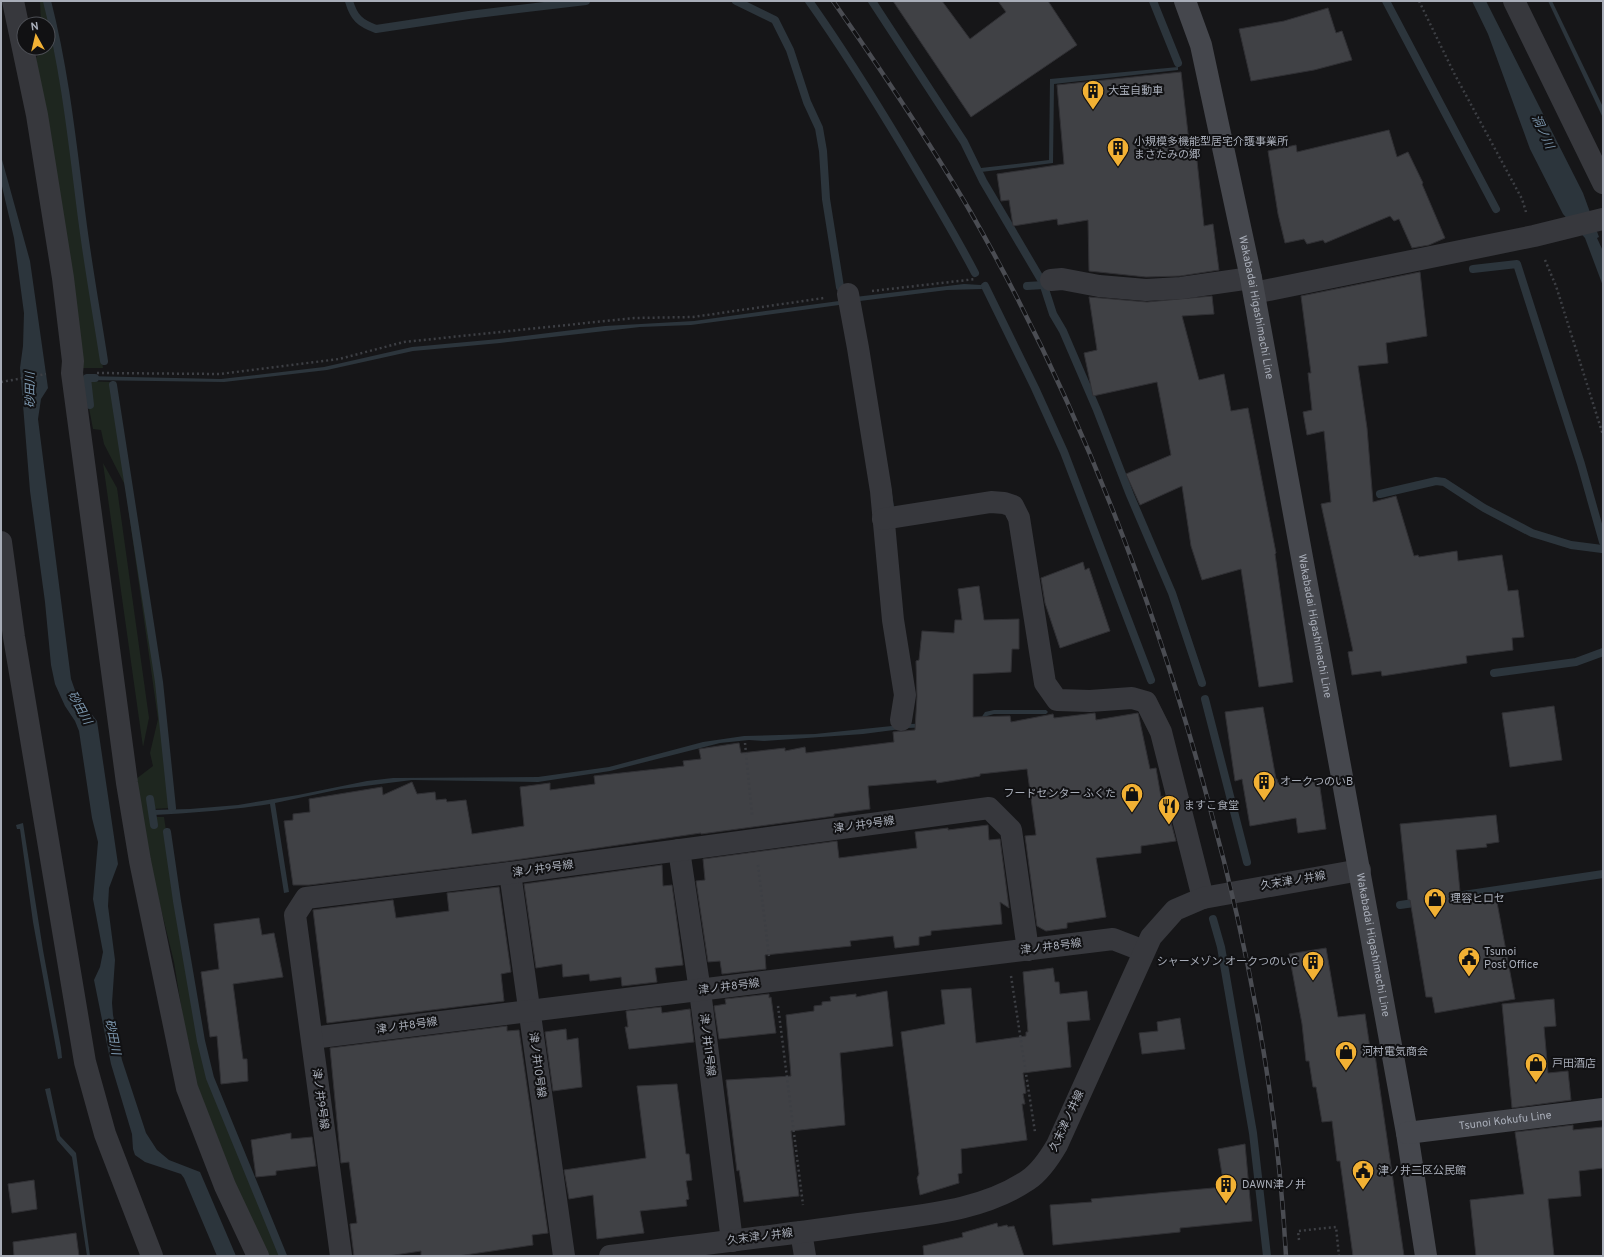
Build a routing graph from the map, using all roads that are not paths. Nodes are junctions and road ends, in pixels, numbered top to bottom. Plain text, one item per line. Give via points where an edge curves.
1 (13, 1) edge
2 (1185, 1) edge
3 (1514, 1) edge
4 (1603, 183) edge
5 (1603, 219) edge
6 (1051, 280) dead end
7 (1253, 286) junction
8 (848, 294) road end
9 (883, 519) junction
10 (1, 542) edge
11 (901, 720) dead end
12 (679, 850) junction
13 (1360, 870) junction
14 (510, 873) junction
15 (1203, 898) junction
16 (1018, 951) junction
17 (1144, 951) junction
18 (700, 991) junction
19 (529, 1010) junction
20 (312, 1038) junction
21 (1603, 1108) edge
22 (1407, 1133) junction
23 (801, 1232) junction
24 (732, 1241) junction
25 (152, 1256) edge
26 (258, 1256) edge
27 (341, 1256) edge
28 (564, 1256) edge
29 (610, 1256) edge
30 (804, 1256) edge
31 (1426, 1256) edge

1 - 26 street via 37,115 62,271 73,361 63,373 140,861 187,1088 225,1186
2 - 7 main road, Wakabadai Higashimachi Line via 1201,45
3 - 4 street
5 - 7 street via 1552,232
6 - 7 street via 1062,279 1099,286 1146,290
7 - 13 main road, Wakabadai Higashimachi Line
8 - 9 street via 860,355
9 - 11 street via 893,620 905,695
9 - 15 street via 991,502 1013,506 1019,518 1045,683 1057,700 1132,698 1146,702 1161,732
10 - 25 street via 14,637 85,1062 105,1134
12 - 14 street, 津ノ井9号線
12 - 16 street, 津ノ井9号線 via 990,808 1011,830
12 - 18 street, 津ノ井11号線
13 - 15 street, 久末津ノ井線
13 - 22 main road, Wakabadai Higashimachi Line
14 - 19 street, 津ノ井10号線
14 - 20 street, 津ノ井9号線 via 306,898 295,914
15 - 17 street, 久末津ノ井線 via 1175,910 1150,937
16 - 17 street, 津ノ井8号線 via 1113,939
16 - 18 street, 津ノ井8号線
17 - 23 street, 久末津ノ井線 via 1057,1146 1029,1180 1012,1190 960,1209
18 - 19 street, 津ノ井8号線
18 - 24 street, 津ノ井11号線
19 - 20 street, 津ノ井8号線
19 - 28 street, 津ノ井10号線
20 - 27 street, 津ノ井9号線
21 - 22 main road, Tsunoi Kokufu Line
22 - 31 main road, Wakabadai Higashimachi Line
23 - 24 street, 久末津ノ井線
23 - 30 street
24 - 29 street, 久末津ノ井線

